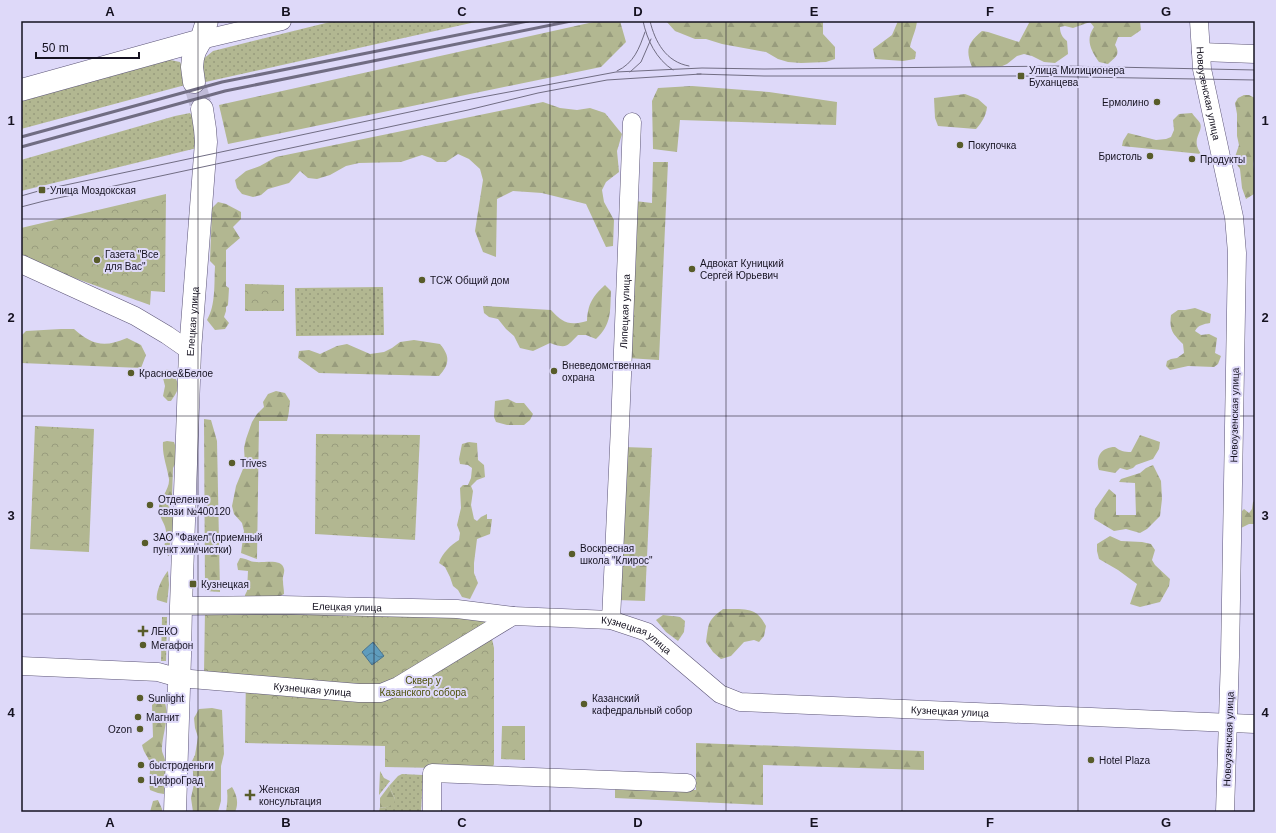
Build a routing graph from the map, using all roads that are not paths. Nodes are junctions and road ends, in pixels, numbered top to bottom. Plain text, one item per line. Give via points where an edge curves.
1 (282, 21) edge
2 (1199, 21) edge
3 (204, 30) edge
4 (1201, 52) junction
5 (1255, 54) edge
6 (194, 82) tunnel mouth
7 (21, 90) edge
8 (202, 109) tunnel mouth
9 (632, 122) dead end
10 (21, 264) edge
11 (191, 342) junction
12 (180, 606) junction
13 (513, 616) junction
14 (610, 620) junction
15 (21, 666) edge
16 (179, 678) junction
17 (1228, 722) junction
18 (1255, 724) edge
19 (687, 783) dead end
20 (175, 812) edge
21 (432, 812) edge
22 (1225, 812) edge

1 - 3 street
2 - 4 street, Новоузенская улица
3 - 6 main road via 193,58
3 - 7 main road
4 - 5 street
4 - 17 street, Новоузенская улица via 1207,94 1234,217 1237,253
8 - 11 main road, Елецкая улица via 206,142
9 - 14 street, Липецкая улица
10 - 11 street
11 - 12 main road, Елецкая улица
12 - 13 street, Елецкая улица via 457,610
12 - 16 main road, Елецкая улица
13 - 14 street, Кузнецкая улица
13 - 16 street, Кузнецкая улица via 398,686 381,693
14 - 17 street, Кузнецкая улица via 646,632 720,694 740,702
15 - 16 street, Кузнецкая улица via 158,672
16 - 20 main road, Елецкая улица
17 - 18 street, Кузнецкая улица
17 - 22 street, Новоузенская улица
19 - 21 street via 432,773

